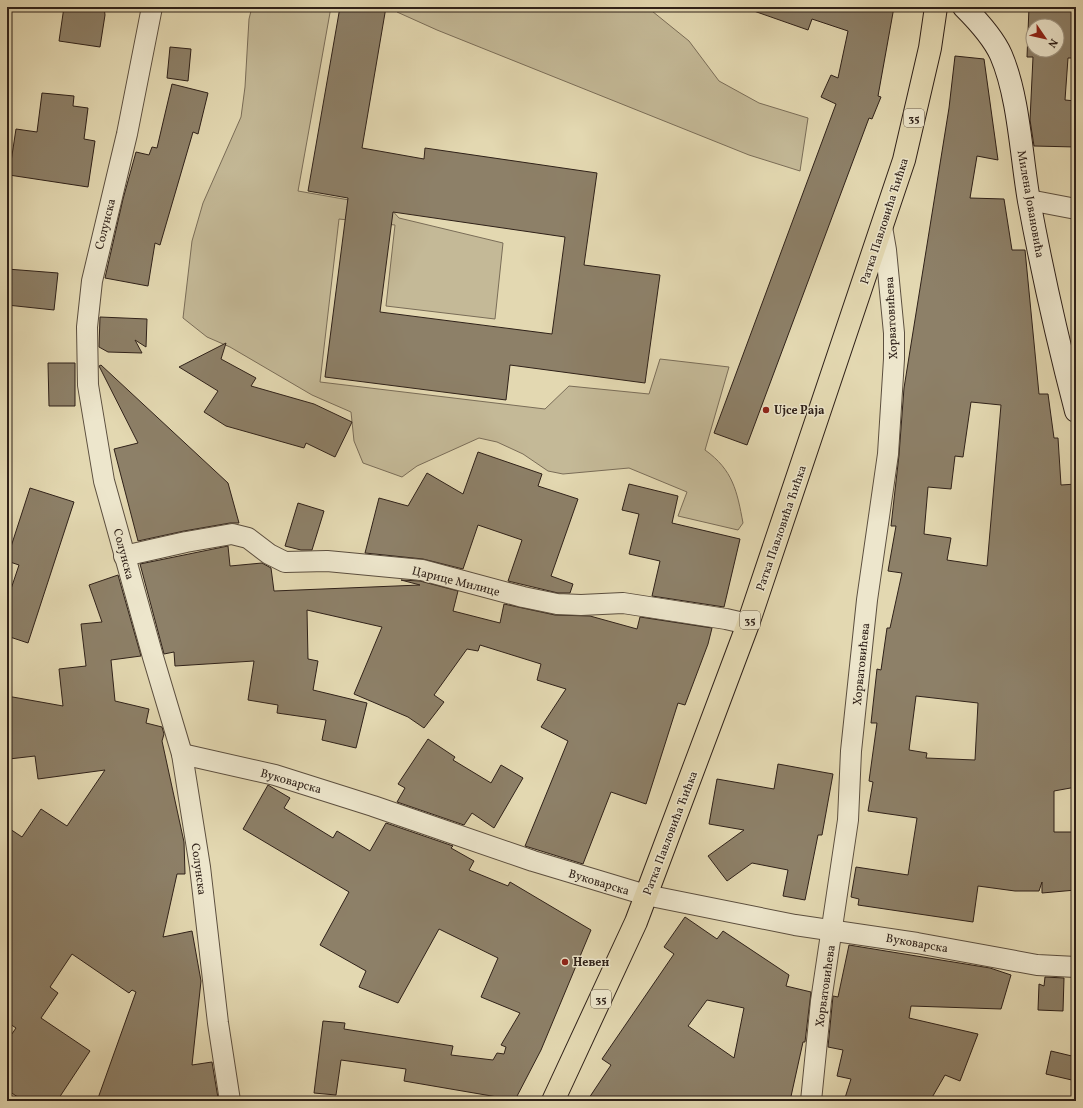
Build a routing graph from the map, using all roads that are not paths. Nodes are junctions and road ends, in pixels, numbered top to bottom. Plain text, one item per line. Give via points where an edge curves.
1 (152, 7) edge
2 (936, 7) edge
3 (964, 7) edge
4 (1029, 200) junction
5 (1076, 209) edge
6 (882, 227) junction
7 (1076, 411) edge
8 (124, 556) junction
9 (748, 624) junction
10 (182, 754) junction
11 (646, 895) junction
12 (833, 930) junction
13 (1076, 967) edge
14 (230, 1101) edge
15 (553, 1101) edge
16 (811, 1101) edge

1 - 8 street, Солунска via 127,134 92,281 87,327 92,413 104,481
2 - 6 main road, Ратка Павловића Ћићка / 35 via 915,117
3 - 4 main road, Милена Јовановића via 992,40 1001,55 1019,127
4 - 5 street
4 - 7 main road, Милена Јовановића
6 - 9 main road, Ратка Павловића Ћићка / 35
6 - 12 street, Хорватовићева via 894,332 888,454 867,600 851,751 848,820
8 - 9 street, Царице Милице via 232,534 248,538 268,554 285,562 327,561 422,570 523,598 557,604 581,606 623,603
8 - 10 street, Солунска
9 - 11 main road, Ратка Павловића Ћићка / 35
10 - 11 street, Вуковарска via 283,778 533,861
10 - 14 street, Солунска via 200,867
11 - 12 street, Вуковарска via 789,924
11 - 15 main road, Ратка Павловића Ћићка / 35
12 - 13 street, Вуковарска via 917,942 1036,965
12 - 16 street, Хорватовићева via 821,1001

